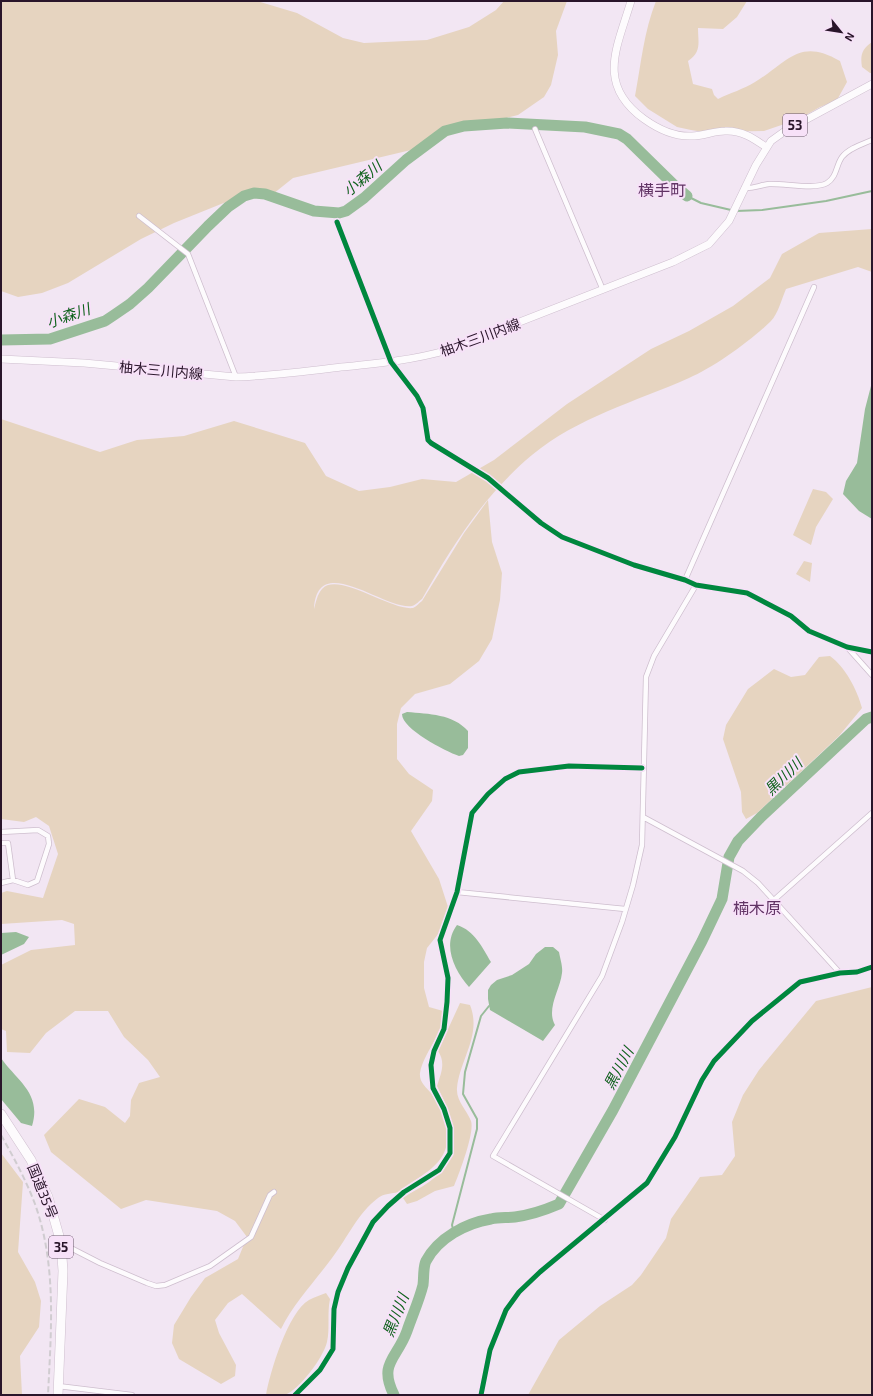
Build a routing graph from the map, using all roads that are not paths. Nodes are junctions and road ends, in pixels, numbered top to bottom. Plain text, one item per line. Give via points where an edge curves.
1 (631, 1) edge
2 (872, 84) edge
3 (536, 129) dead end
4 (872, 140) edge
5 (766, 147) junction
6 (744, 190) junction
7 (139, 216) dead end
8 (337, 222) dead end
9 (814, 286) dead end
10 (603, 290) junction
11 (1, 359) edge
12 (391, 362) junction
13 (236, 377) junction
14 (685, 580) junction
15 (696, 585) junction
16 (847, 647) junction
17 (872, 652) edge
18 (872, 675) edge
19 (642, 768) junction
20 (872, 813) edge
21 (643, 817) junction
22 (1, 832) edge
23 (1, 843) edge
24 (13, 880) junction
25 (1, 883) edge
26 (457, 892) junction
27 (774, 900) junction
28 (625, 909) junction
29 (872, 967) edge
30 (840, 973) junction
31 (1, 1114) edge
32 (274, 1192) dead end
33 (605, 1220) junction
34 (61, 1243) junction
35 (58, 1390) edge
36 (132, 1395) edge
37 (295, 1395) edge
38 (481, 1395) edge

1 - 5 main road via 614,58 614,80 625,103 648,122 665,131 691,136 725,131 740,132
2 - 5 main road, 柚木三川内線 / 53 via 785,131
3 - 10 street
4 - 6 street via 852,149 842,157 834,176 827,183 818,186 768,184
5 - 6 main road, 柚木三川内線 / 53
6 - 10 main road, 柚木三川内線 / 53 via 729,221 709,244 674,262
7 - 13 street via 188,254
8 - 12 street
9 - 14 street
10 - 12 main road, 柚木三川内線 / 53 via 448,350
11 - 13 main road, 柚木三川内線 / 53 via 84,363
12 - 13 main road, 柚木三川内線 / 53 via 261,377
12 - 14 street via 417,396 431,444 488,478 541,523 562,537 634,566
14 - 15 street
15 - 16 street via 747,593 791,616 809,631
15 - 19 street via 648,669
16 - 17 street
16 - 18 street
19 - 21 street
19 - 26 street via 569,766 519,772 505,778 472,813
20 - 27 street
21 - 27 street via 743,871
21 - 28 street via 642,845 634,885
22 - 24 street via 38,830 48,836 37,881 28,885
23 - 24 street via 8,843
24 - 25 street
26 - 28 street
26 - 37 street via 440,940 448,978 447,1002 444,1029 430,1065 433,1088 450,1128 450,1153 439,1170 404,1192 373,1222 338,1292 334,1309 333,1349 320,1370
27 - 30 street
28 - 33 street via 602,976 493,1156
29 - 30 street via 857,972
30 - 33 street via 800,982 752,1020 710,1067 675,1137 647,1183
31 - 34 highway, 国道35号 / 35 via 31,1160 48,1197
32 - 34 street via 270,1195 251,1237 210,1266 165,1285 147,1283
33 - 38 street via 527,1284 506,1310 490,1350
34 - 35 highway, 国道35号 / 35 via 63,1271
35 - 36 street

